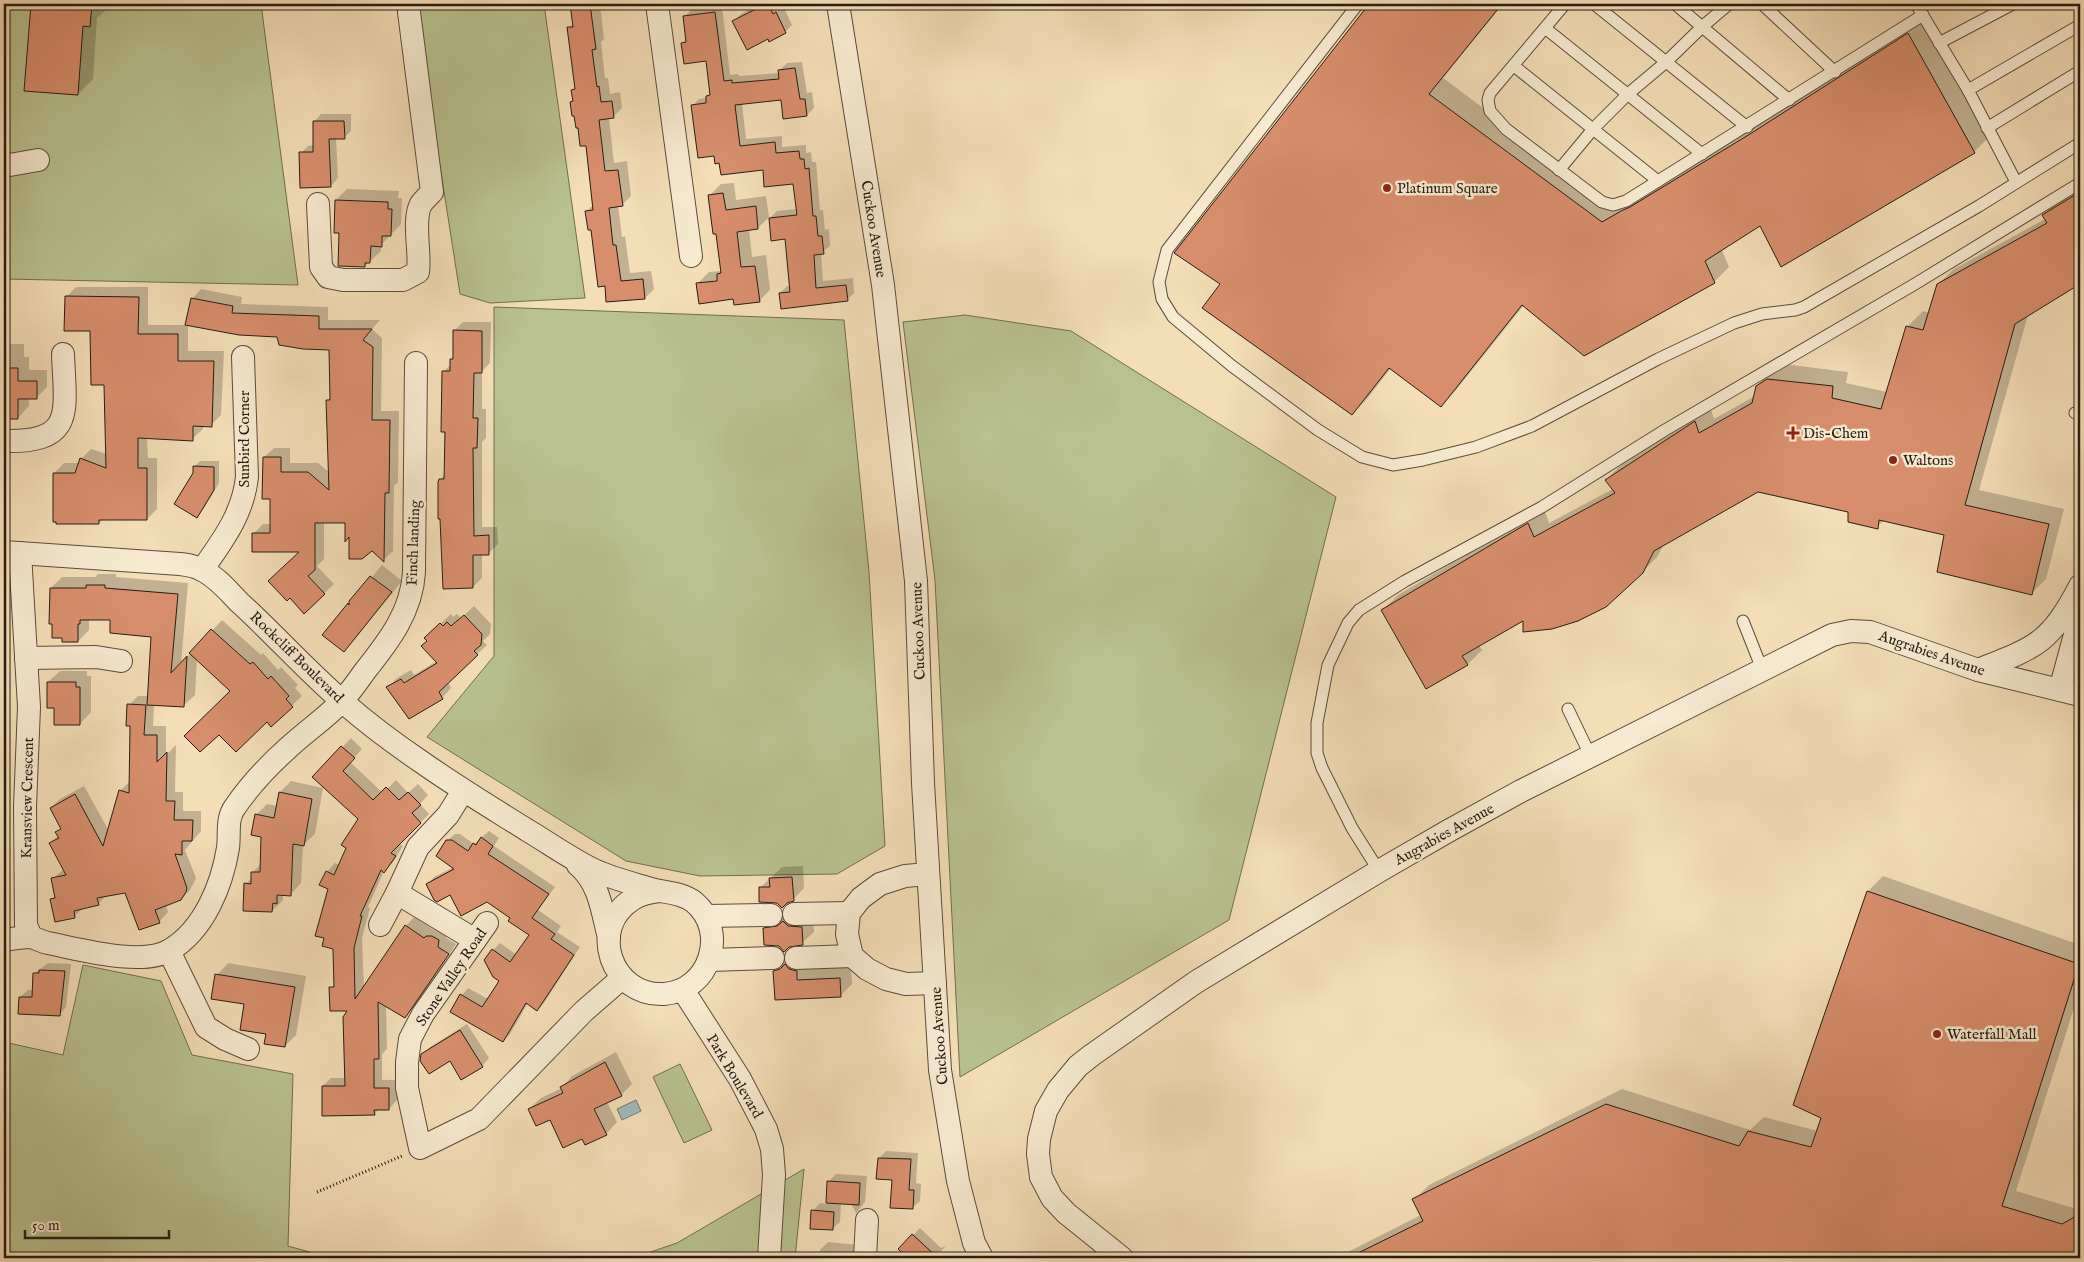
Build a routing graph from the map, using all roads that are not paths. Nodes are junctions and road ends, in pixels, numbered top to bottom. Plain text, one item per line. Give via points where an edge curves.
1 (410, 4) edge
2 (657, 4) edge
3 (838, 4) edge
4 (1358, 4) edge
5 (1565, 4) edge
6 (1594, 4) edge
7 (1676, 4) edge
8 (1728, 4) edge
9 (1762, 4) edge
10 (1917, 4) edge
11 (2013, 4) edge
12 (1923, 16) junction
13 (2080, 25) edge
14 (1702, 26) junction
15 (1545, 28) junction
16 (1939, 43) junction
17 (1666, 62) junction
18 (1514, 66) junction
19 (2080, 71) edge
20 (1835, 72) junction
21 (1968, 90) junction
22 (1628, 94) junction
23 (1789, 100) junction
24 (1747, 127) junction
25 (1594, 128) junction
26 (1987, 128) junction
27 (2080, 144) edge
28 (1702, 154) junction
29 (38, 160) dead end
30 (4, 166) edge
31 (1559, 170) junction
32 (1658, 181) junction
33 (2016, 182) junction
34 (2080, 183) edge
35 (318, 204) dead end
36 (691, 256) dead end
37 (63, 354) dead end
38 (243, 357) dead end
39 (416, 363) dead end
40 (4, 441) edge
41 (12, 552) edge
42 (202, 570) junction
43 (2080, 586) edge
44 (2080, 616) edge
45 (1743, 621) dead end
46 (26, 658) junction
47 (121, 661) dead end
48 (1762, 669) junction
49 (1978, 670) junction
50 (2070, 693) edge
51 (342, 701) junction
52 (1568, 709) dead end
53 (1592, 757) junction
54 (463, 791) junction
55 (562, 851) junction
56 (1379, 871) junction
57 (928, 874) junction
58 (659, 890) junction
59 (397, 893) junction
60 (849, 913) junction
61 (794, 914) dead end
62 (771, 915) dead end
63 (706, 916) junction
64 (380, 925) dead end
65 (30, 937) junction
66 (609, 938) junction
67 (4, 940) edge
68 (169, 951) junction
69 (852, 956) junction
70 (773, 958) dead end
71 (796, 958) dead end
72 (710, 960) junction
73 (622, 978) junction
74 (935, 983) junction
75 (683, 990) junction
76 (248, 1049) dead end
77 (867, 1220) dead end
78 (769, 1258) edge
79 (865, 1258) edge
80 (982, 1258) edge
81 (1122, 1258) edge

1 - 35 street via 432,192 420,205 418,272 403,280 343,280 328,276 321,267
2 - 36 street
3 - 57 street, Cuckoo Avenue via 883,285 899,416 916,581
4 - 33 lane via 1167,250 1159,282 1162,299 1173,317 1318,430 1362,457 1393,465 1422,460 1476,448 1532,426 1734,323 1762,314 1795,310 1813,302
5 - 15 lane
6 - 17 lane
7 - 14 lane
8 - 14 lane
9 - 20 lane
10 - 12 lane
11 - 16 lane
12 - 16 lane
12 - 20 lane
13 - 21 lane
14 - 17 lane
14 - 23 lane
15 - 18 lane
15 - 22 lane
16 - 21 lane
17 - 22 lane
17 - 24 lane
18 - 25 lane
18 - 31 lane via 1490,94 1490,111 1506,129
19 - 26 lane
20 - 23 lane
21 - 26 lane
22 - 25 lane
22 - 28 lane
23 - 24 lane
24 - 28 lane
25 - 31 lane
25 - 32 lane
26 - 33 lane
27 - 33 lane
28 - 32 lane
29 - 30 street
31 - 32 lane via 1602,202 1612,205 1626,201
34 - 56 lane via 1665,430 1542,507 1398,585 1359,610 1348,624 1328,666 1317,723 1317,753 1352,828
37 - 40 street via 64,407 60,422 52,432 38,439
38 - 42 street, Sunbird Corner via 245,494 230,531
39 - 51 street, Finch landing via 414,588 397,628
41 - 42 street, Rockcliff Boulevard via 180,564
41 - 46 street, Kransview Crescent
42 - 51 street, Rockcliff Boulevard
43 - 49 street via 2065,615 2037,644
44 - 50 street
45 - 48 lane
46 - 47 street via 96,657
46 - 65 street, Kransview Crescent via 29,708 25,807 26,925
48 - 49 street, Augrabies Avenue via 1832,635 1851,631 1870,632
48 - 53 street, Augrabies Avenue
49 - 50 street, Augrabies Avenue
51 - 54 street, Rockcliff Boulevard via 403,750
51 - 68 street via 256,779 233,809 228,847 214,896 204,917 188,937
52 - 53 lane
53 - 56 street, Augrabies Avenue via 1521,791
54 - 55 street, Rockcliff Boulevard
54 - 59 street via 448,815 418,847
55 - 58 street via 595,870
55 - 66 street via 589,875 599,893
56 - 81 street, Augrabies Avenue via 1152,1012 1078,1066 1051,1101 1039,1139 1038,1165 1045,1186 1066,1213
57 - 60 street via 906,876 880,884 861,898
57 - 74 street, Cuckoo Avenue
58 - 63 street via 677,893 694,902
58 - 66 street via 641,894 622,907
59 - 64 street
59 - 73 street, Stone Valley Road via 481,932 423,1014 410,1039 407,1088 420,1148 479,1119 584,1011
60 - 61 street
60 - 69 street via 847,934
62 - 63 street
63 - 72 street via 713,945
65 - 67 street
65 - 68 street via 132,958 151,957
66 - 73 street via 612,961
68 - 76 street via 206,1027
69 - 71 street
69 - 74 street via 866,969 886,979 906,984
70 - 72 street
72 - 75 street via 703,973
73 - 75 street via 633,987 652,994
74 - 80 street, Cuckoo Avenue via 940,1070 949,1131 960,1190 974,1243
75 - 78 street, Park Boulevard via 740,1079 766,1129 774,1175
77 - 79 street

